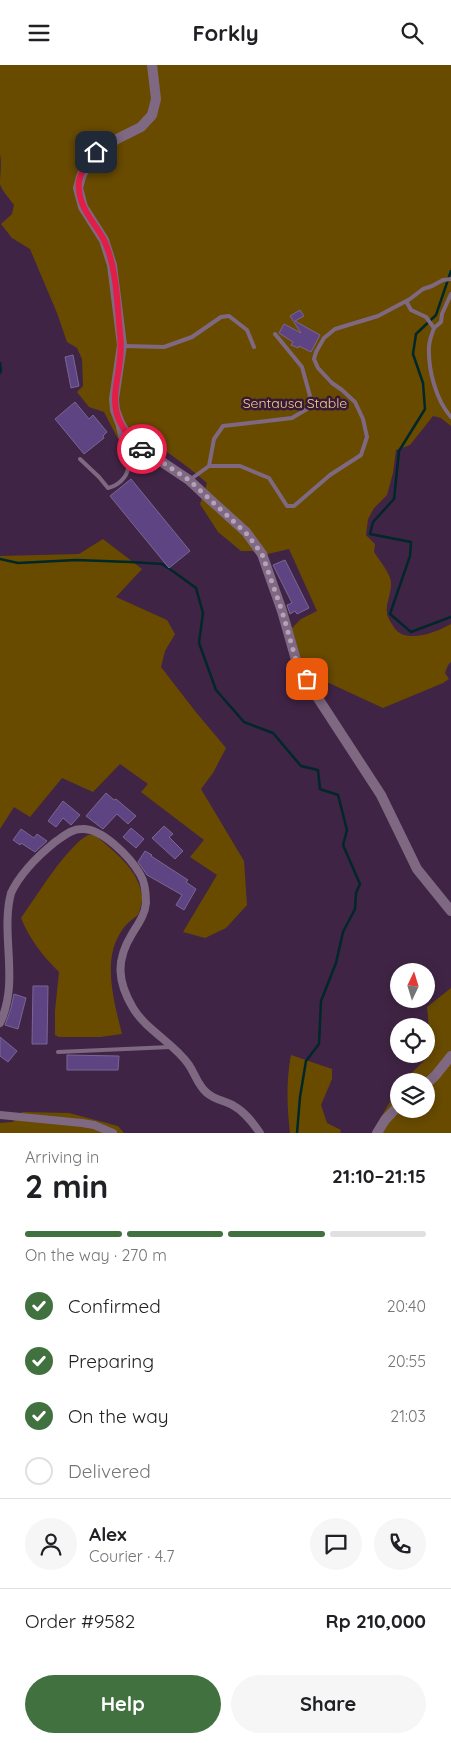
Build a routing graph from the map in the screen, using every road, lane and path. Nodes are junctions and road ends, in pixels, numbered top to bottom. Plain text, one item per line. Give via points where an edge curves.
1 (152, 65) edge
2 (451, 279) edge
3 (451, 294) edge
4 (406, 301) junction
5 (433, 326) junction
6 (275, 334) dead end
7 (122, 345) junction
8 (254, 347) dead end
9 (118, 417) junction
10 (451, 417) edge
11 (80, 459) dead end
12 (209, 466) junction
13 (189, 480) junction
14 (451, 911) edge
15 (0, 1023) edge
16 (171, 1047) junction
17 (58, 1051) dead end
18 (451, 1056) edge
19 (435, 1076) edge
20 (0, 1115) edge
21 (390, 1115) edge
22 (113, 1133) edge
23 (260, 1133) edge
24 (377, 1133) edge

1 - 7 street via 156,99 152,115 141,127 96,152 87,163 78,189 83,207 104,240 112,265
2 - 4 lane via 423,289
3 - 5 lane via 441,323
4 - 5 lane via 411,310 426,317
4 - 12 lane via 378,316 330,331 316,352 314,359 323,375 355,402 363,419 367,437 361,455 330,475 294,506 287,506 270,478 240,466
5 - 10 lane via 429,346 433,381 442,407
6 - 12 lane via 302,367 310,396 307,409 292,419 223,426 214,439
7 - 8 lane via 164,347 192,337 221,317 229,316 247,330
7 - 9 street via 114,399
9 - 11 lane via 128,469 126,476 108,488
9 - 13 street via 126,433 141,448
12 - 13 lane
13 - 14 street via 246,533 262,554 296,660 381,795 417,869
15 - 16 street via 8,998 3,921 14,886 48,848 74,830 88,829 102,834 112,843 142,879 146,904 144,914 122,953 120,971 128,998 138,1015
16 - 17 lane
16 - 23 street via 188,1064 206,1092 241,1110
18 - 19 street
20 - 22 street via 82,1123
21 - 24 street

